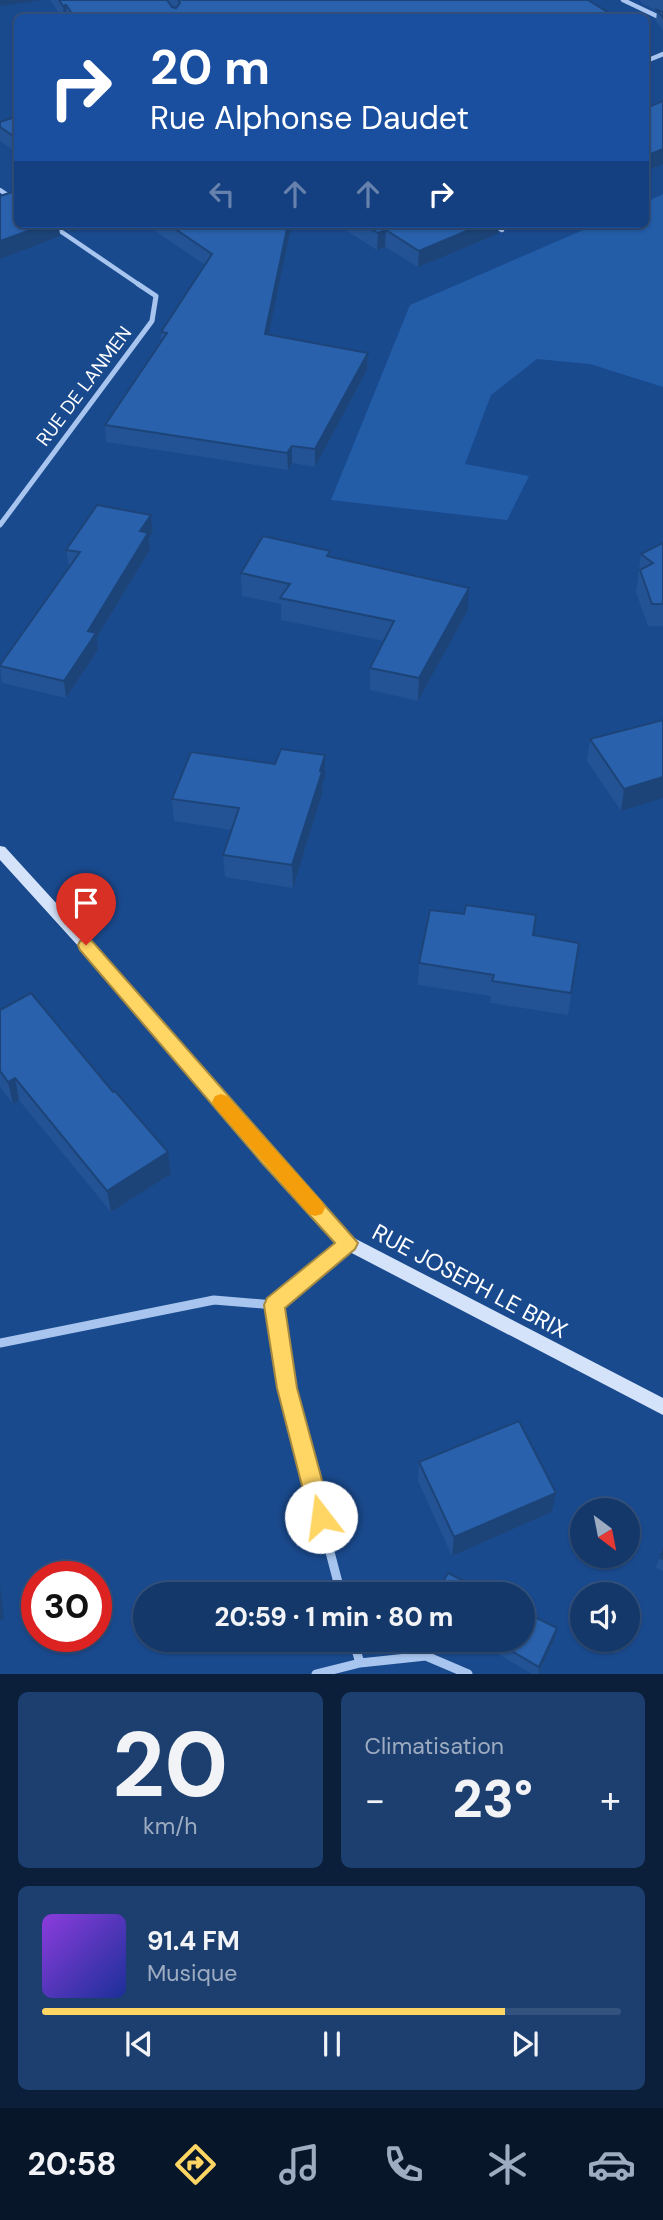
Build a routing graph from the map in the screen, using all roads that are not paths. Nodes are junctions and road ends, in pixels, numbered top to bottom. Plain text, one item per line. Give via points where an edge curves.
1 (623, 0) edge
2 (663, 19) edge
3 (56, 228) edge
4 (498, 228) edge
5 (502, 230) dead end
6 (0, 525) edge
7 (0, 851) edge
8 (348, 1243) junction
9 (274, 1305) junction
10 (0, 1343) edge
11 (663, 1407) edge
12 (338, 1582) edge
13 (357, 1652) edge
14 (359, 1663) junction
15 (316, 1674) edge
16 (468, 1674) edge

1 - 2 street
3 - 6 street, RUE DE LANMEN via 156,296 152,321
4 - 5 street
7 - 8 street, RUE JOSEPH LE BRIX
8 - 9 street
8 - 11 street, RUE JOSEPH LE BRIX
9 - 10 street via 214,1300
9 - 12 street via 287,1388
13 - 14 street
14 - 15 street
14 - 16 street via 426,1656

